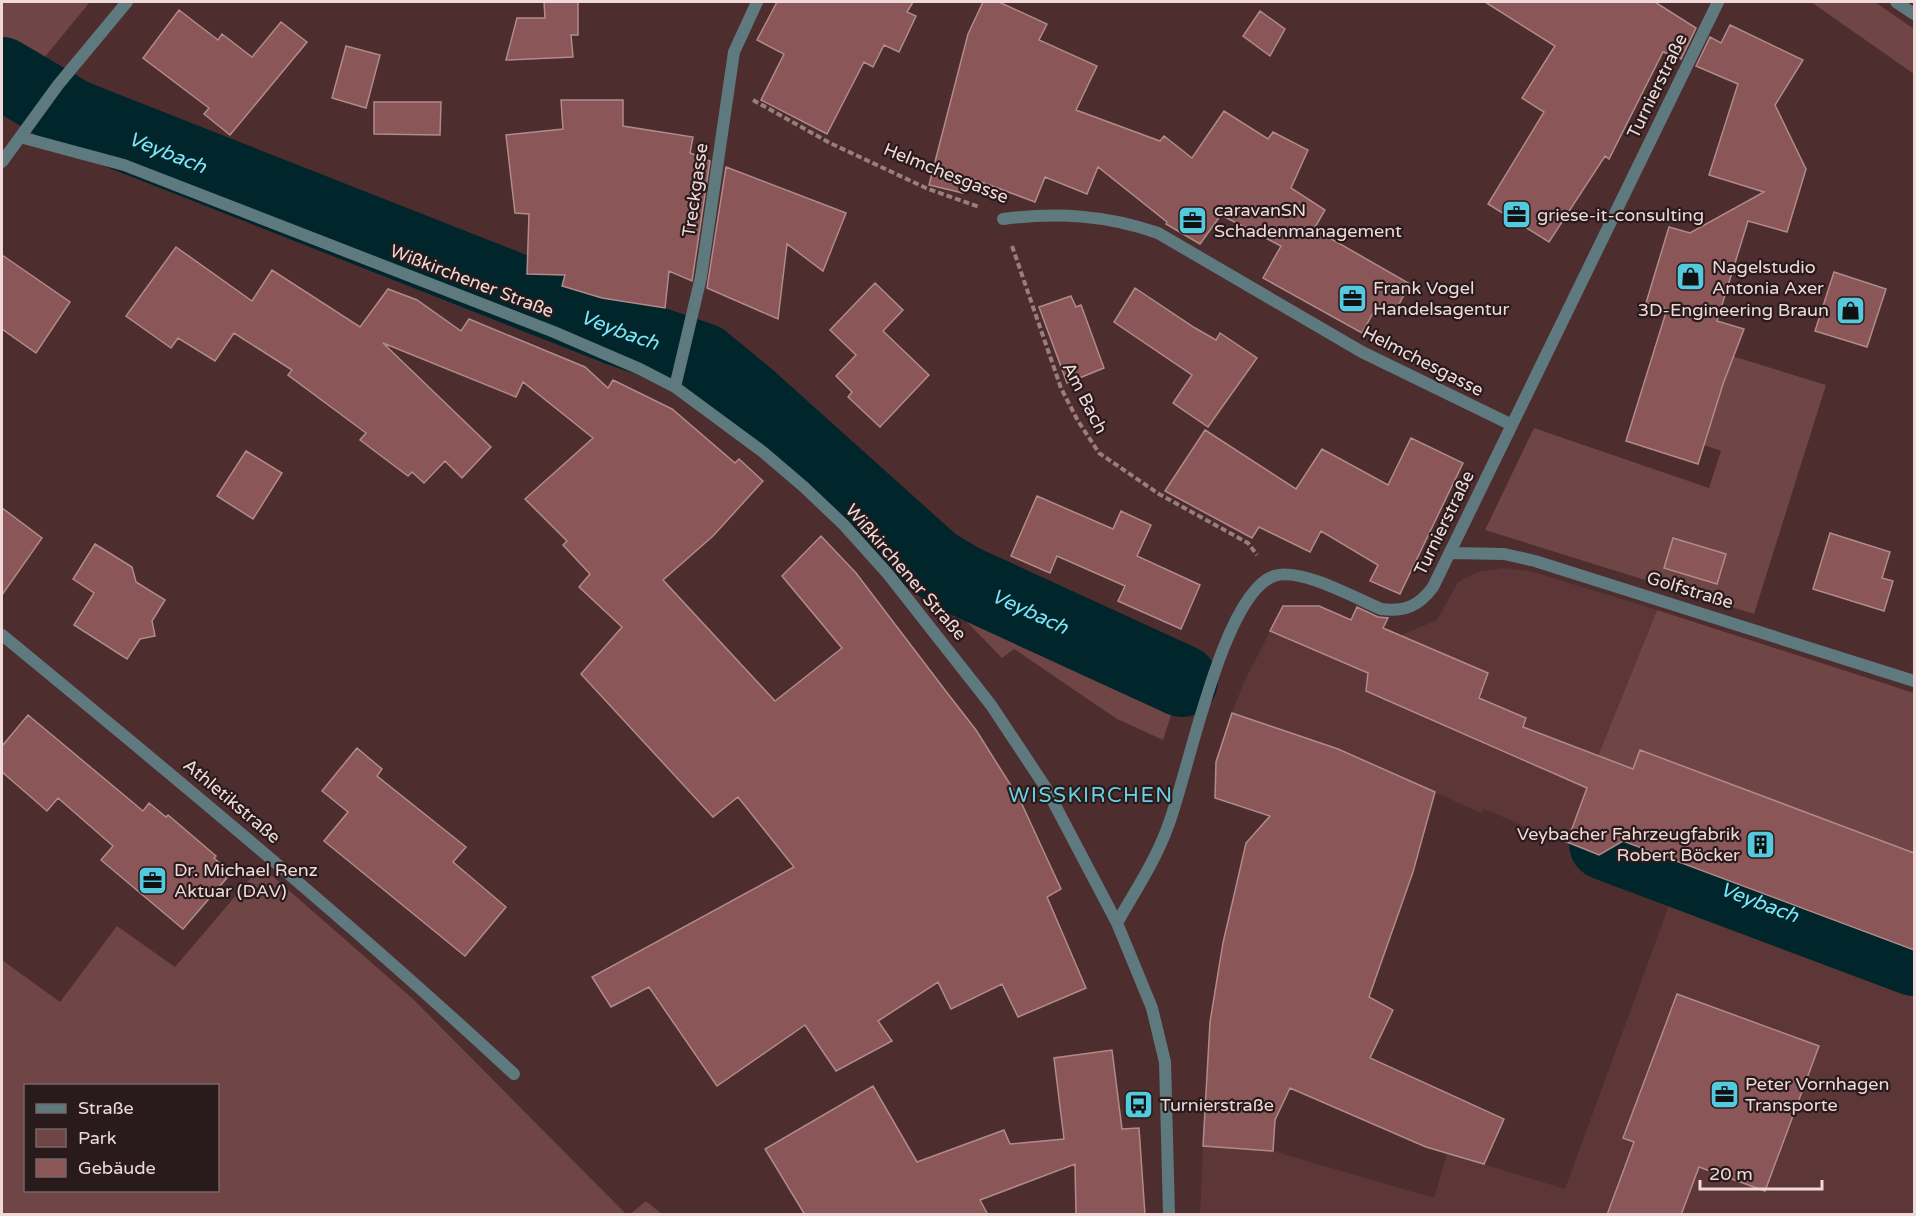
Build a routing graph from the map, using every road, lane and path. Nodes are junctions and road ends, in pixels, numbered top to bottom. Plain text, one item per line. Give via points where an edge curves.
1 (127, 2) edge
2 (757, 2) edge
3 (1718, 2) edge
4 (1896, 2) edge
5 (1914, 14) edge
6 (729, 86) junction
7 (20, 137) junction
8 (2, 162) edge
9 (1003, 219) junction
10 (675, 387) junction
11 (1512, 425) junction
12 (1450, 553) junction
13 (1272, 576) junction
14 (2, 635) edge
15 (1914, 681) edge
16 (1117, 923) junction
17 (514, 1074) dead end
18 (1169, 1215) edge

1 - 7 street
2 - 6 street, Treckgasse via 734,52
3 - 11 street, Turnierstraße
4 - 5 street
6 - 9 path, Helmchesgasse via 830,143
6 - 10 street, Treckgasse via 701,277
7 - 8 street
7 - 10 street, Wißkirchener Straße via 124,165 554,332
9 - 11 street, Helmchesgasse via 1038,214 1084,215 1158,233 1362,352
9 - 13 path, Am Bach via 1061,388 1099,453 1159,494 1248,543
10 - 16 street, Wißkirchener Straße via 804,487 888,574 991,705 1046,788
11 - 12 street, Turnierstraße
12 - 13 street, Turnierstraße via 1425,598 1405,610 1381,609 1299,576
12 - 15 street, Golfstraße via 1484,552 1535,561
13 - 16 street via 1250,593 1204,704 1169,825
14 - 17 street, Athletikstraße via 275,860
16 - 18 street, Wißkirchener Straße via 1152,1008 1165,1062

